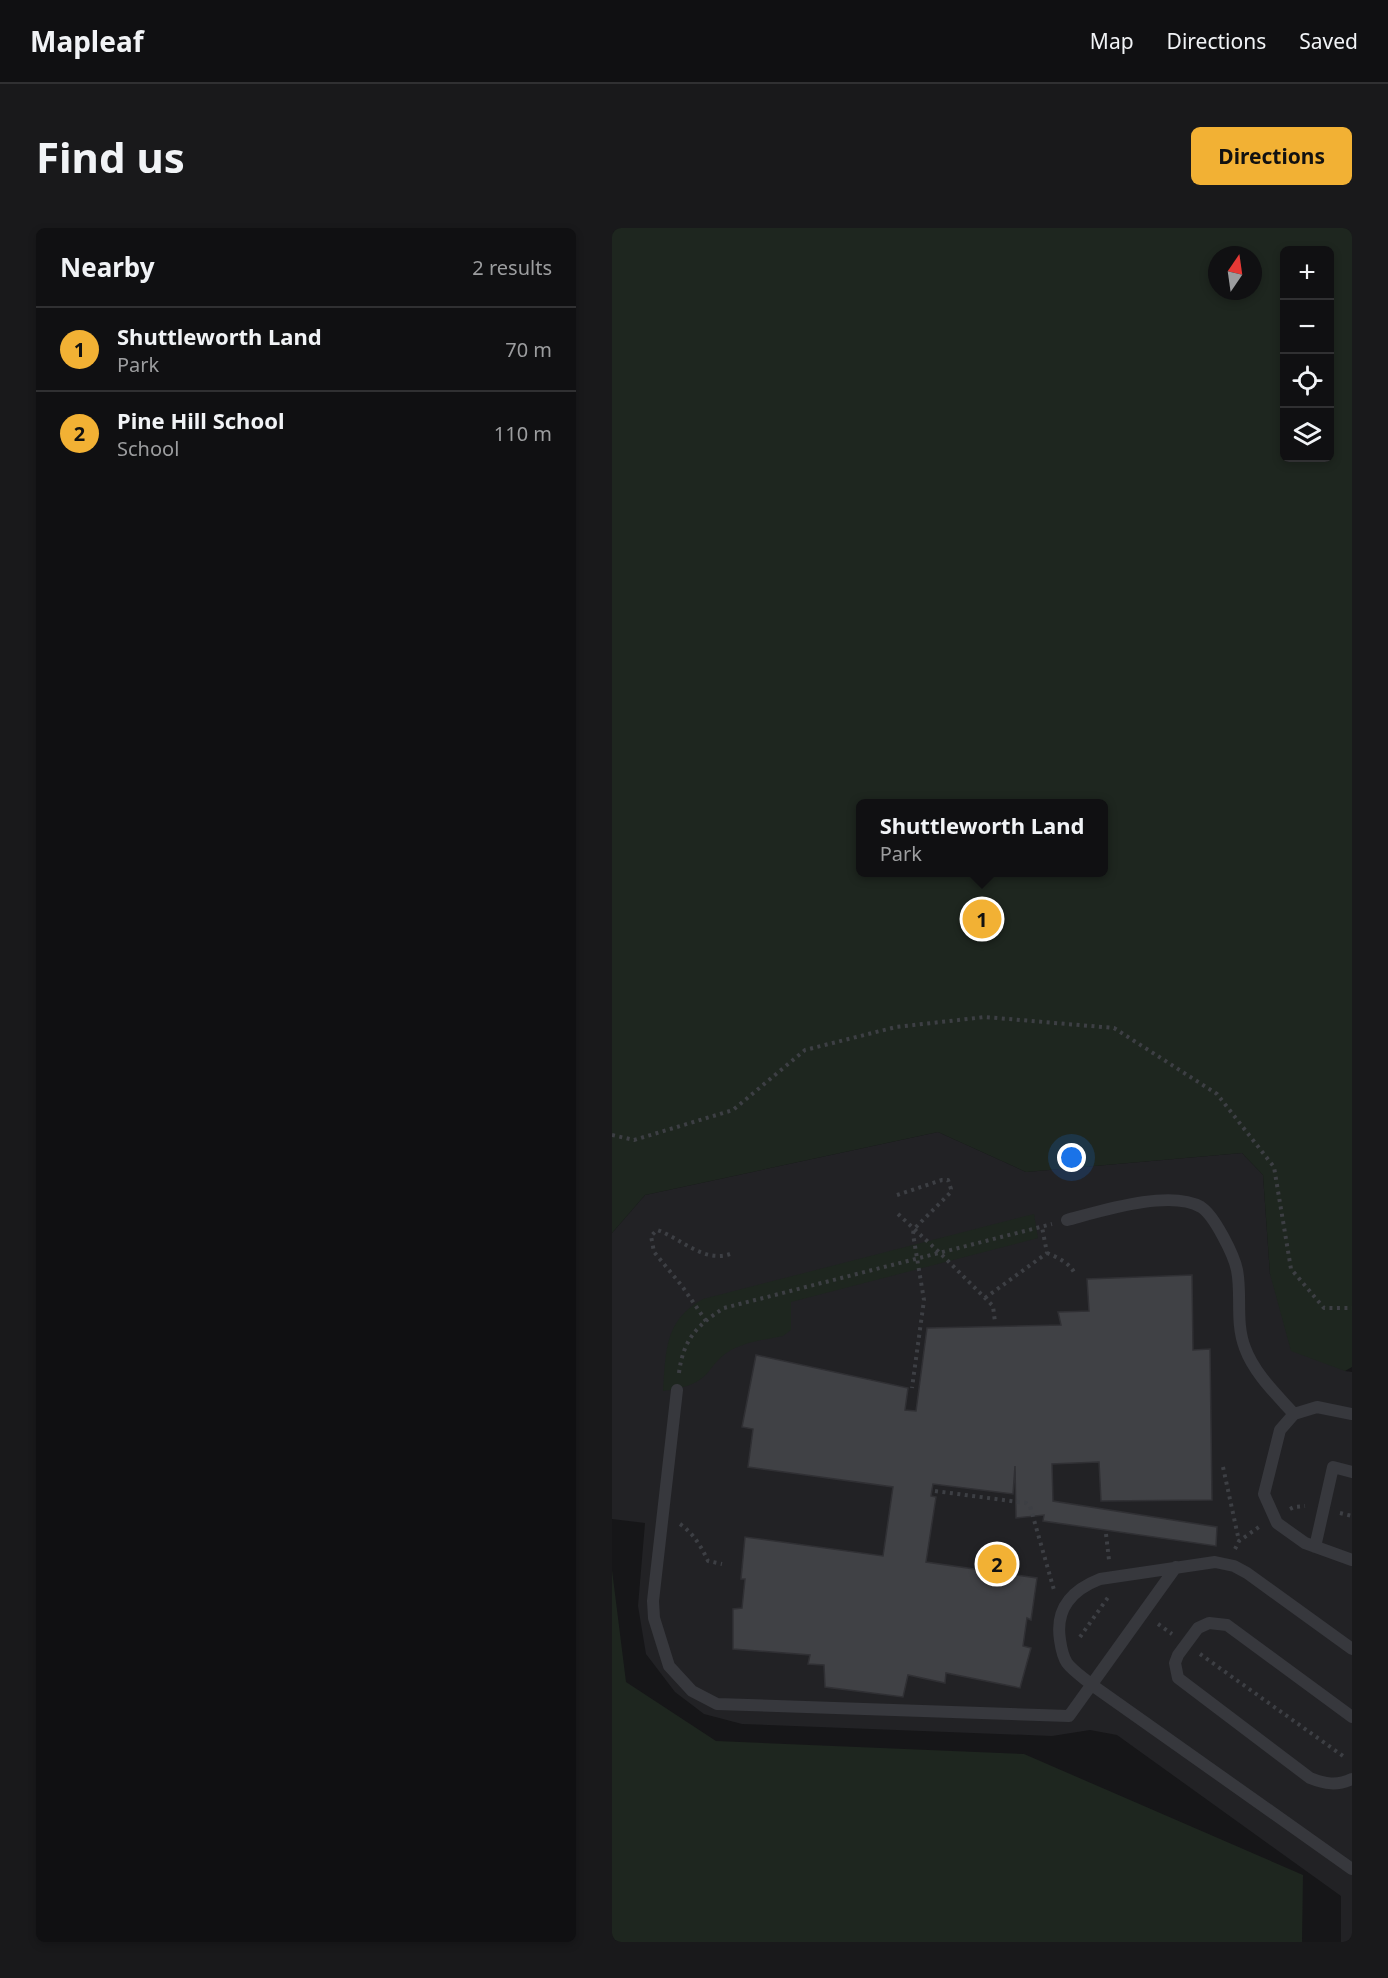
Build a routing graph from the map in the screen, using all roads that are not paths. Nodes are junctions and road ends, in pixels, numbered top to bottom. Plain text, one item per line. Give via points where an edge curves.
1 (1067, 1220) road end
2 (677, 1390) road end
3 (1294, 1414) junction
4 (1352, 1414) edge
5 (1352, 1472) edge
6 (1315, 1547) junction
7 (1352, 1560) edge
8 (1176, 1567) junction
9 (1352, 1649) edge
10 (1092, 1685) junction
11 (1352, 1717) edge
12 (1352, 1779) edge
13 (1352, 1869) edge

1 - 3 lane via 1127,1205 1178,1200 1203,1208 1222,1234 1237,1270 1238,1314 1245,1347 1260,1375
2 - 10 lane via 653,1601 654,1618 669,1666 692,1691 717,1704 1069,1716
3 - 4 lane via 1317,1407
3 - 6 lane via 1280,1430 1264,1494 1277,1523
5 - 6 lane via 1333,1467
6 - 7 lane
8 - 9 lane via 1215,1562 1234,1566
8 - 10 lane
8 - 10 lane via 1100,1579 1084,1585 1070,1597 1058,1630 1060,1645 1067,1663
10 - 13 lane
11 - 12 lane via 1227,1625 1209,1623 1198,1628 1175,1663 1178,1678 1310,1778 1332,1785

